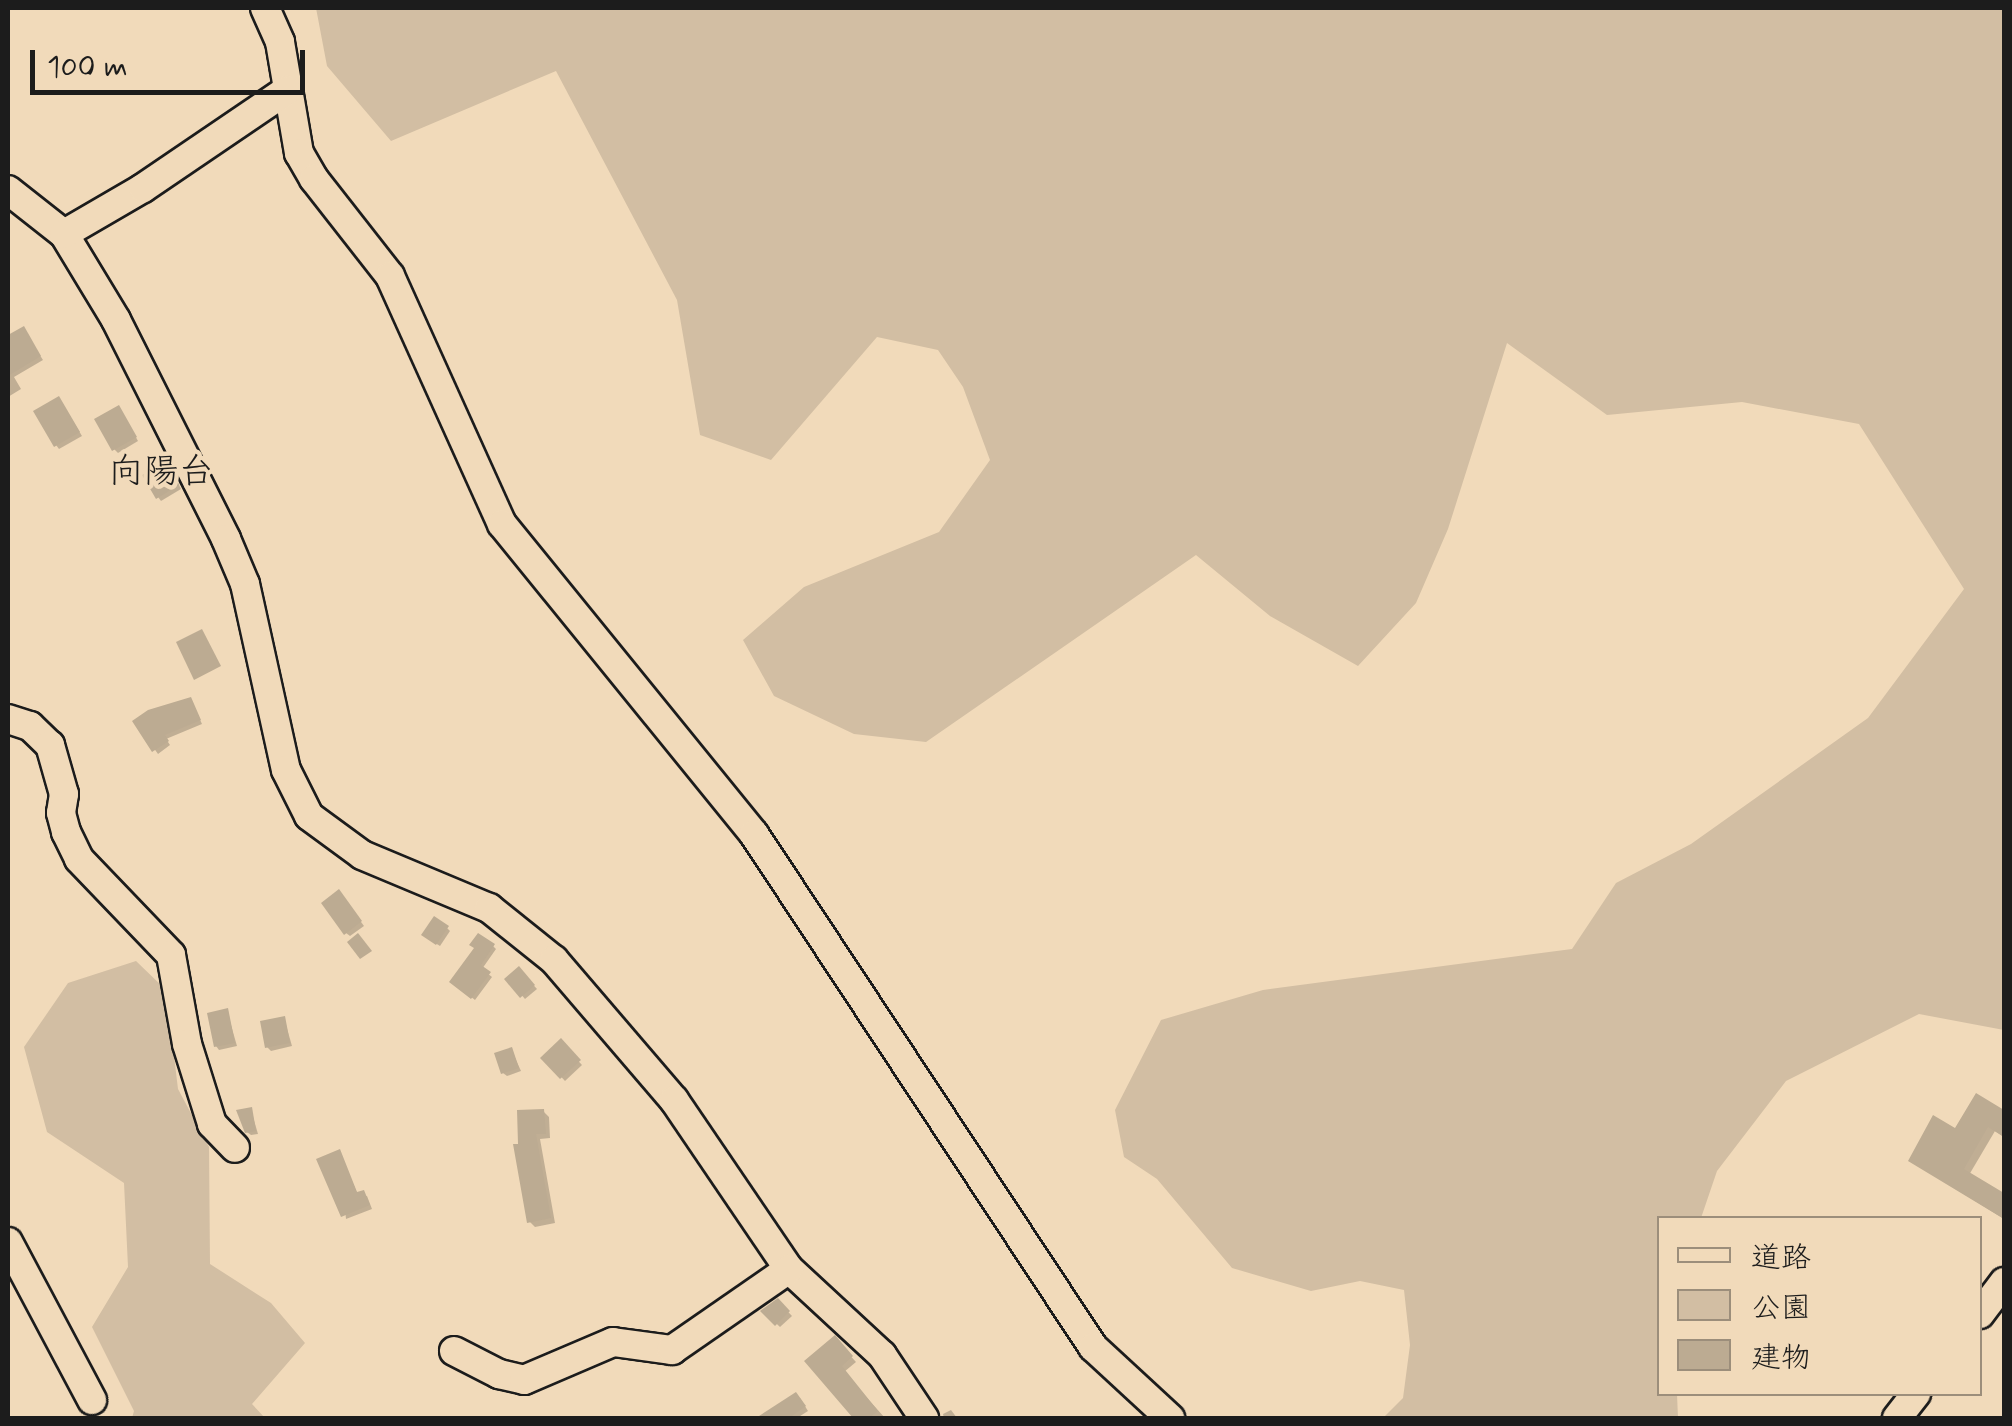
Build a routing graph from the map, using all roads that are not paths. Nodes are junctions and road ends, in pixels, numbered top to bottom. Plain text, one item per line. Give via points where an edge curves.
1 (264, 8) edge
2 (287, 90) junction
3 (8, 190) edge
4 (64, 234) junction
5 (8, 719) edge
6 (235, 1148) dead end
7 (8, 1242) edge
8 (789, 1269) junction
9 (2004, 1282) edge
10 (1982, 1311) edge
11 (454, 1351) dead end
12 (1914, 1396) edge
13 (92, 1400) dead end
14 (924, 1418) edge
15 (1170, 1418) edge
16 (1897, 1418) edge

1 - 2 street via 280,42
2 - 4 street
2 - 15 street via 298,152 390,276 502,524 754,834 1093,1347
3 - 4 street
4 - 8 street via 116,320 245,584 286,770 309,816 362,855 488,908 554,960 674,1100
5 - 6 street via 30,726 50,745 64,794 61,813 79,858 171,955 187,1044 212,1124
7 - 13 street
8 - 11 street via 672,1350 614,1342 524,1380
8 - 14 street via 882,1356
9 - 10 street
12 - 16 street

